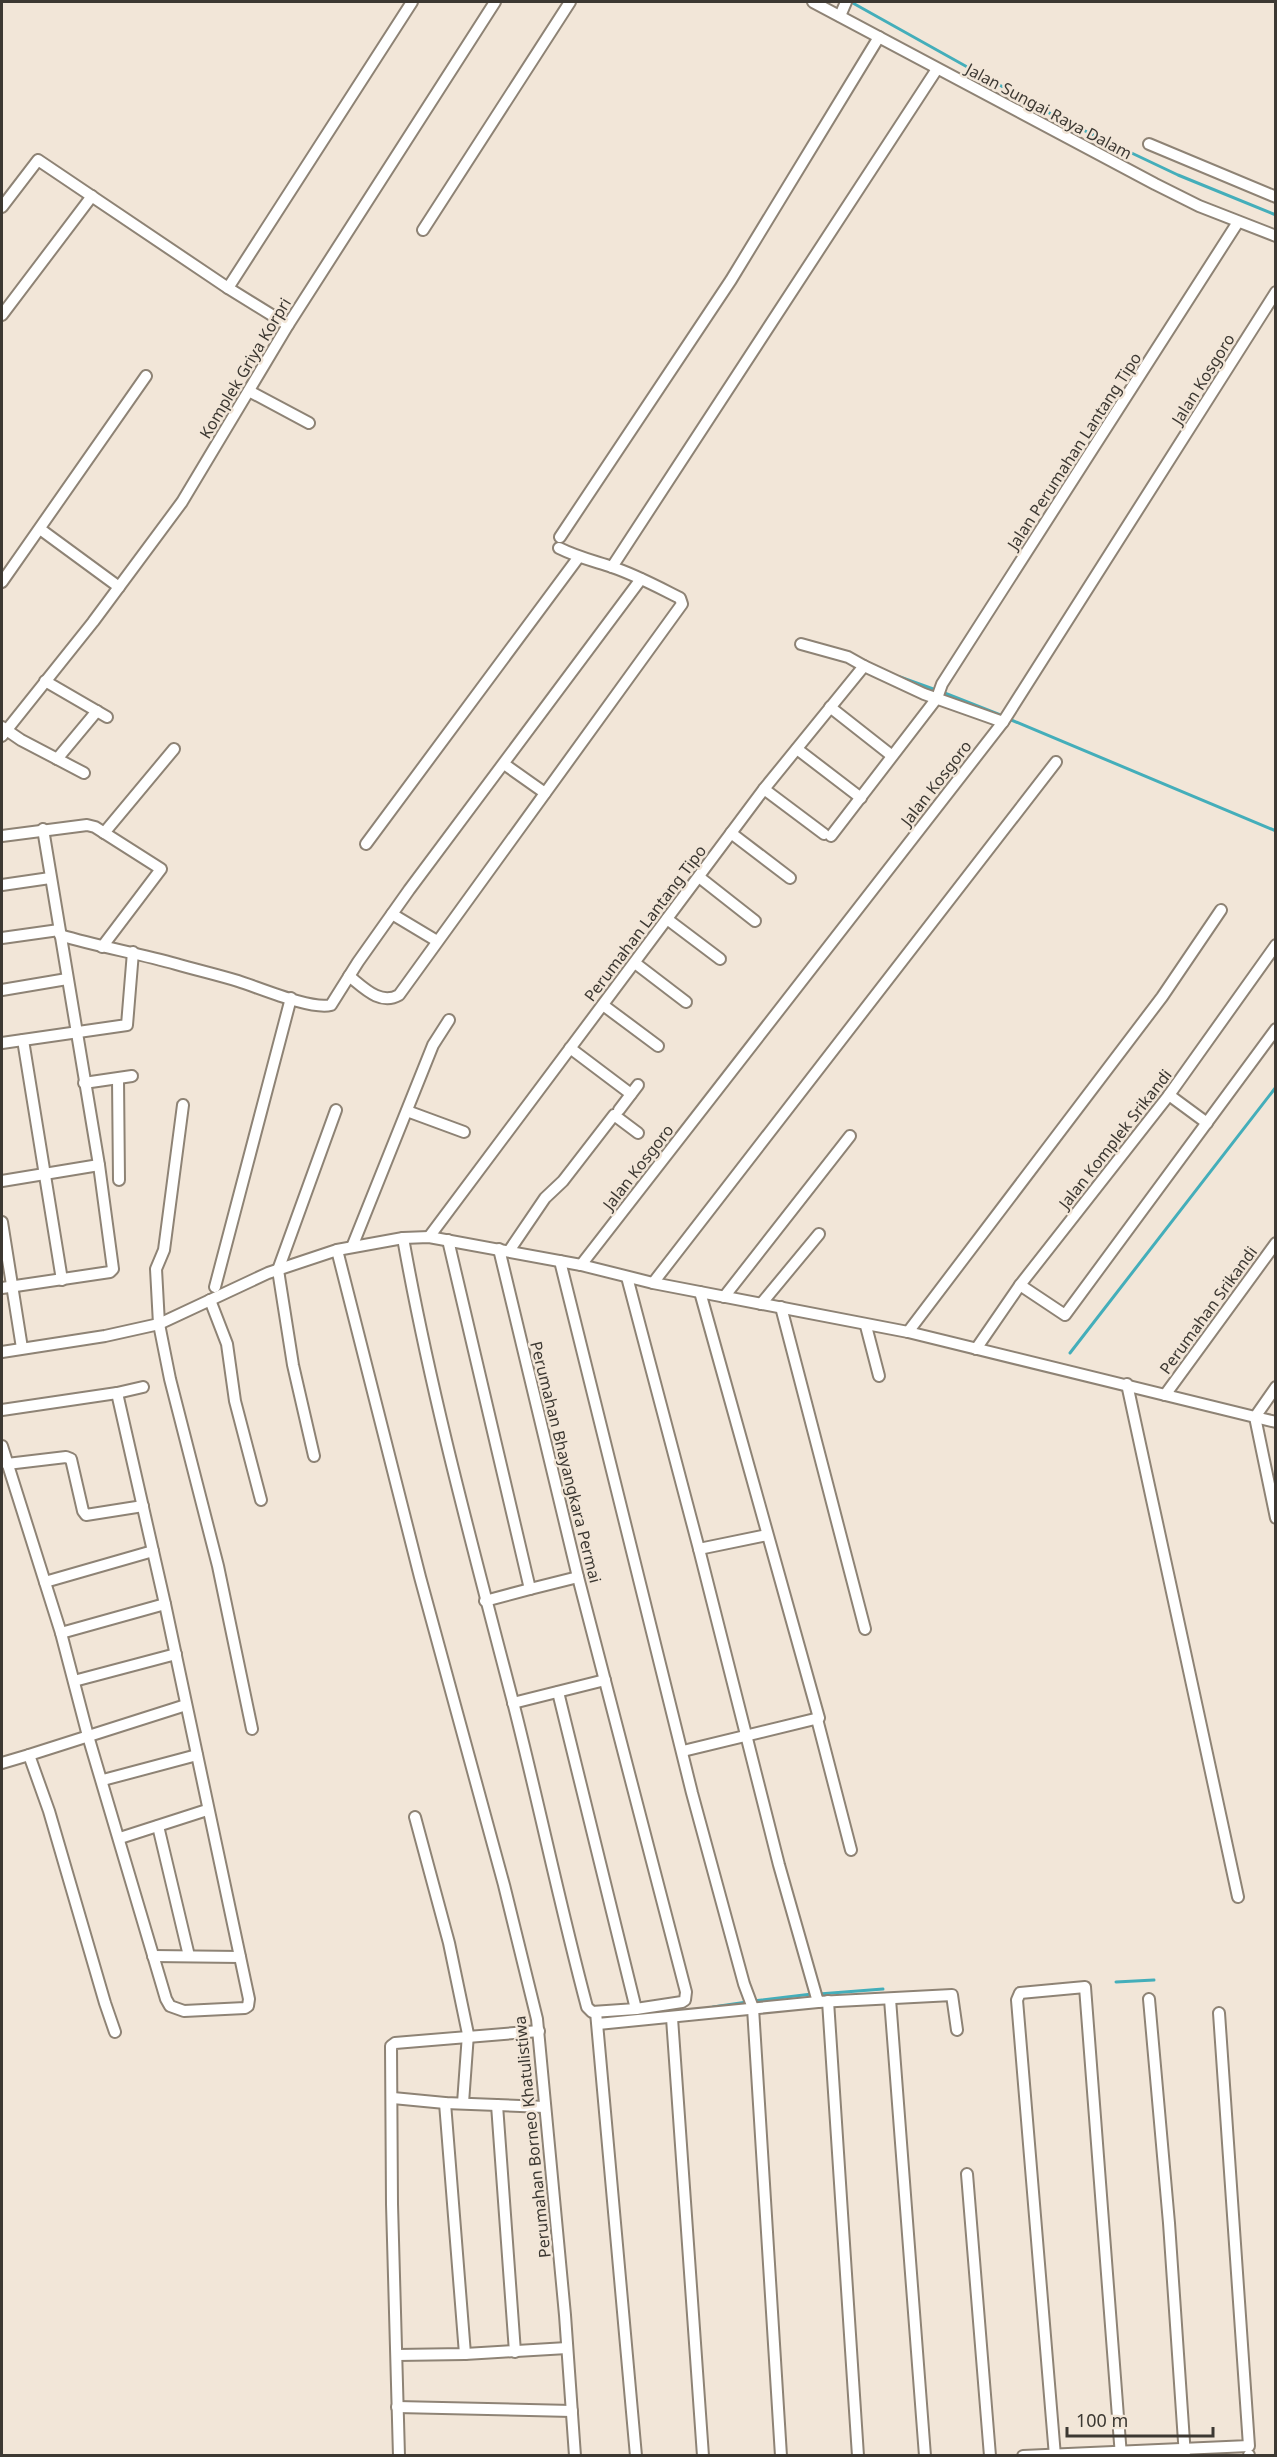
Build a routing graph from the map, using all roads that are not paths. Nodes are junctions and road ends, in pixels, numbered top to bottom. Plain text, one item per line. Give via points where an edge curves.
1 (412, 2) edge
2 (495, 2) edge
3 (570, 2) edge
4 (813, 2) edge
5 (844, 8) edge
6 (879, 37) junction
7 (937, 69) junction
8 (1149, 144) dead end
9 (92, 196) junction
10 (1275, 197) edge
11 (2, 207) edge
12 (1238, 222) junction
13 (423, 230) dead end
14 (1275, 236) edge
15 (228, 288) junction
16 (1275, 292) edge
17 (2, 315) edge
18 (288, 324) junction
19 (146, 376) dead end
20 (249, 391) junction
21 (309, 423) dead end
22 (40, 529) junction
23 (578, 558) junction
24 (612, 567) junction
25 (641, 579) junction
26 (2, 582) edge
27 (119, 587) junction
28 (801, 644) dead end
29 (864, 666) junction
30 (45, 681) junction
31 (937, 698) junction
32 (830, 707) junction
33 (97, 711) junction
34 (107, 717) dead end
35 (1006, 718) junction
36 (3, 731) edge
37 (174, 749) dead end
38 (796, 749) junction
39 (891, 755) junction
40 (57, 759) junction
41 (1056, 762) dead end
42 (504, 764) junction
43 (84, 773) dead end
44 (764, 789) junction
45 (545, 793) junction
46 (861, 798) junction
47 (43, 829) junction
48 (104, 833) junction
49 (731, 833) junction
50 (2, 836) edge
51 (366, 844) dead end
52 (699, 877) junction
53 (50, 878) junction
54 (790, 878) dead end
55 (2, 885) edge
56 (1221, 910) dead end
57 (392, 914) junction
58 (667, 919) junction
59 (754, 921) dead end
60 (60, 932) junction
61 (2, 938) edge
62 (438, 941) junction
63 (1275, 945) edge
64 (102, 947) junction
65 (133, 952) junction
66 (720, 959) dead end
67 (635, 963) junction
68 (349, 976) junction
69 (67, 979) junction
70 (2, 990) edge
71 (291, 998) junction
72 (686, 1002) dead end
73 (603, 1005) junction
74 (449, 1020) dead end
75 (1275, 1029) edge
76 (75, 1032) junction
77 (23, 1040) junction
78 (2, 1043) edge
79 (657, 1046) dead end
80 (570, 1048) junction
81 (132, 1076) dead end
82 (118, 1078) junction
83 (84, 1083) junction
84 (1168, 1095) junction
85 (183, 1105) dead end
86 (336, 1110) dead end
87 (619, 1110) dead end
88 (407, 1111) junction
89 (1207, 1123) junction
90 (464, 1132) dead end
91 (638, 1133) dead end
92 (850, 1136) dead end
93 (99, 1165) junction
94 (47, 1174) junction
95 (119, 1180) dead end
96 (2, 1181) edge
97 (2, 1221) edge
98 (2, 1233) edge
99 (819, 1234) dead end
100 (429, 1237) junction
101 (403, 1238) junction
102 (447, 1240) junction
103 (1275, 1243) edge
104 (352, 1247) junction
105 (337, 1250) junction
106 (504, 1250) junction
107 (560, 1261) junction
108 (581, 1264) junction
109 (278, 1270) junction
110 (627, 1277) junction
111 (62, 1280) junction
112 (653, 1283) junction
113 (1020, 1285) junction
114 (7, 1287) edge
115 (215, 1287) dead end
116 (700, 1292) junction
117 (723, 1297) junction
118 (210, 1300) junction
119 (761, 1304) junction
120 (781, 1307) junction
121 (159, 1324) junction
122 (866, 1326) junction
123 (908, 1332) junction
124 (22, 1348) junction
125 (976, 1349) junction
126 (2, 1352) edge
127 (879, 1376) dead end
128 (1127, 1384) junction
129 (143, 1387) dead end
130 (1275, 1387) edge
131 (117, 1393) junction
132 (1165, 1395) junction
133 (2, 1410) edge
134 (1255, 1417) junction
135 (1275, 1422) edge
136 (2, 1446) edge
137 (314, 1456) dead end
138 (7, 1464) junction
139 (261, 1500) dead end
140 (143, 1506) junction
141 (1275, 1518) edge
142 (767, 1535) junction
143 (699, 1550) junction
144 (153, 1551) junction
145 (578, 1577) junction
146 (45, 1582) junction
147 (530, 1589) junction
148 (485, 1601) junction
149 (165, 1604) junction
150 (865, 1629) dead end
151 (61, 1633) junction
152 (176, 1654) junction
153 (605, 1680) junction
154 (74, 1681) junction
155 (558, 1692) junction
156 (513, 1703) junction
157 (186, 1706) junction
158 (817, 1719) junction
159 (252, 1729) dead end
160 (88, 1736) junction
161 (748, 1736) junction
162 (683, 1751) junction
163 (29, 1755) junction
164 (197, 1755) junction
165 (2, 1764) edge
166 (103, 1780) junction
167 (207, 1810) junction
168 (415, 1817) dead end
169 (158, 1826) junction
170 (120, 1838) junction
171 (851, 1850) dead end
172 (1238, 1898) dead end
173 (153, 1956) junction
174 (189, 1956) junction
175 (240, 1957) junction
176 (890, 1999) junction
177 (1149, 1999) dead end
178 (821, 2001) junction
179 (752, 2005) junction
180 (636, 2009) junction
181 (1220, 2013) dead end
182 (672, 2018) junction
183 (597, 2019) junction
184 (538, 2025) junction
185 (957, 2030) dead end
186 (116, 2032) dead end
187 (468, 2033) junction
188 (393, 2098) junction
189 (445, 2103) junction
190 (463, 2103) junction
191 (497, 2105) junction
192 (545, 2107) junction
193 (967, 2174) dead end
194 (567, 2348) junction
195 (515, 2352) junction
196 (465, 2354) junction
197 (397, 2355) junction
198 (397, 2407) junction
199 (572, 2410) junction
200 (1185, 2452) edge
201 (1121, 2453) edge
202 (1055, 2455) edge
203 (399, 2456) edge
204 (575, 2456) edge
205 (636, 2456) edge
206 (703, 2456) edge
207 (781, 2456) edge
208 (858, 2456) edge
209 (925, 2456) edge
210 (990, 2456) edge
211 (1023, 2456) edge

1 - 15 street
2 - 18 street, Komplek Griya Korpri
3 - 13 street
4 - 5 street, Jalan Sungai Raya Dalam
5 - 6 street, Jalan Sungai Raya Dalam
6 - 7 street, Jalan Sungai Raya Dalam
6 - 23 street via 731,280 560,543
7 - 12 street, Jalan Sungai Raya Dalam via 1155,184
7 - 24 street
8 - 10 street
9 - 11 street via 38,160
9 - 15 street
9 - 17 street
12 - 14 street, Jalan Sungai Raya Dalam
12 - 31 street, Jalan Perumahan Lantang Tipo via 942,684
15 - 18 street
16 - 35 street, Jalan Kosgoro
18 - 20 street, Komplek Griya Korpri
19 - 22 street
20 - 21 street
20 - 27 street, Komplek Griya Korpri via 182,502
22 - 26 street
22 - 27 street
23 - 24 street
23 - 51 street
24 - 25 street
25 - 42 street
25 - 45 street via 680,598 682,604
27 - 30 street, Komplek Griya Korpri
28 - 29 street via 843,655
29 - 31 street
29 - 32 street, Perumahan Lantang Tipo
30 - 33 street
30 - 36 street, Komplek Griya Korpri
31 - 35 street
31 - 39 street, Jalan Perumahan Lantang Tipo
32 - 38 street, Perumahan Lantang Tipo
32 - 39 street
33 - 34 street
33 - 40 street
35 - 108 street, Jalan Kosgoro
36 - 40 street
37 - 48 street
38 - 44 street, Perumahan Lantang Tipo
38 - 46 street
39 - 46 street, Jalan Perumahan Lantang Tipo
40 - 43 street
41 - 112 street
42 - 45 street
42 - 57 street
44 - 46 street, Jalan Perumahan Lantang Tipo via 827,835
44 - 49 street, Perumahan Lantang Tipo
45 - 62 street
47 - 48 street via 87,825
47 - 50 street
47 - 53 street
48 - 64 street via 161,869
49 - 52 street, Perumahan Lantang Tipo
49 - 54 street
52 - 58 street, Perumahan Lantang Tipo
52 - 59 street
53 - 55 street
53 - 60 street
56 - 123 street via 1162,997
57 - 62 street
57 - 68 street
58 - 66 street
58 - 67 street, Perumahan Lantang Tipo
60 - 61 street
60 - 64 street
60 - 69 street
62 - 68 street via 399,995 392,998 379,997
63 - 84 street, Jalan Komplek Srikandi
64 - 65 street
65 - 71 street
65 - 76 street via 129,1023
67 - 72 street
67 - 73 street, Perumahan Lantang Tipo
68 - 71 street via 331,1005
69 - 70 street
69 - 76 street
71 - 115 street
73 - 79 street
73 - 80 street, Perumahan Lantang Tipo
74 - 88 street via 434,1045
75 - 89 street
76 - 77 street
76 - 83 street
77 - 78 street
77 - 94 street
80 - 87 street via 634,1089
80 - 100 street, Perumahan Lantang Tipo
81 - 82 street
82 - 83 street
82 - 95 street
83 - 93 street
84 - 89 street
84 - 113 street, Jalan Komplek Srikandi
85 - 121 street via 164,1250 156,1269
86 - 109 street
88 - 90 street
88 - 104 street
89 - 113 street via 1065,1315
91 - 106 street via 614,1115
92 - 117 street
93 - 94 street
93 - 111 street via 113,1269
94 - 96 street
94 - 111 street
97 - 98 street
98 - 114 street
99 - 119 street
100 - 101 street
100 - 102 street
101 - 104 street
101 - 148 street via 425,1357
102 - 106 street
102 - 147 street
103 - 132 street, Perumahan Srikandi
104 - 105 street
105 - 109 street
105 - 184 street, Perumahan Borneo Khatulistiwa
106 - 107 street
106 - 145 street, Perumahan Bhayangkara Permai
107 - 108 street
107 - 162 street
108 - 110 street
109 - 118 street
109 - 137 street via 293,1365
110 - 112 street
110 - 143 street
111 - 114 street
112 - 116 street
113 - 125 street, Jalan Komplek Srikandi
114 - 124 street
116 - 117 street
116 - 142 street
117 - 119 street
118 - 121 street
118 - 139 street via 227,1344 235,1401
119 - 120 street
120 - 122 street
120 - 150 street
121 - 124 street
121 - 159 street via 211,1537
122 - 123 street
122 - 127 street
123 - 125 street
124 - 126 street
125 - 128 street
128 - 132 street
128 - 172 street
129 - 131 street
130 - 134 street
131 - 133 street
131 - 140 street
132 - 134 street
134 - 135 street
134 - 141 street
136 - 138 street
138 - 140 street via 71,1459 86,1515
138 - 146 street
140 - 144 street
142 - 143 street
142 - 158 street
143 - 161 street
144 - 146 street
144 - 149 street
145 - 147 street
145 - 153 street, Perumahan Bhayangkara Permai
146 - 151 street
147 - 148 street
148 - 156 street
149 - 151 street
149 - 152 street
151 - 154 street
152 - 154 street
152 - 157 street
153 - 155 street
153 - 180 street, Perumahan Bhayangkara Permai via 686,1997 682,2002
154 - 160 street
155 - 156 street
155 - 180 street
156 - 183 street via 587,2010
157 - 160 street
157 - 164 street
158 - 161 street
158 - 171 street
160 - 163 street
160 - 166 street
161 - 162 street
161 - 178 street via 779,1865
162 - 179 street
163 - 165 street
163 - 186 street
164 - 166 street
164 - 167 street
166 - 170 street
167 - 169 street
167 - 175 street
168 - 187 street
169 - 170 street
169 - 174 street
170 - 173 street
173 - 174 street
173 - 175 street via 170,2006 184,2011 248,2006
174 - 175 street
176 - 178 street
176 - 185 street via 952,1995
176 - 209 street
177 - 200 street
178 - 179 street
178 - 208 street
179 - 182 street
179 - 207 street
180 - 183 street
181 - 200 street via 1249,2446
182 - 183 street
182 - 206 street
183 - 205 street
184 - 187 street
184 - 192 street, Perumahan Borneo Khatulistiwa
187 - 188 street via 393,2045
187 - 190 street
188 - 189 street
188 - 197 street
189 - 190 street
189 - 196 street
190 - 191 street
191 - 192 street
191 - 195 street
192 - 194 street, Perumahan Borneo Khatulistiwa
193 - 210 street
194 - 195 street
194 - 199 street, Perumahan Borneo Khatulistiwa
195 - 196 street
196 - 197 street
197 - 198 street
198 - 199 street
198 - 203 street
199 - 204 street, Perumahan Borneo Khatulistiwa
200 - 201 street
201 - 202 street
201 - 202 street via 1085,1988 1020,1993 1017,2000
202 - 211 street

